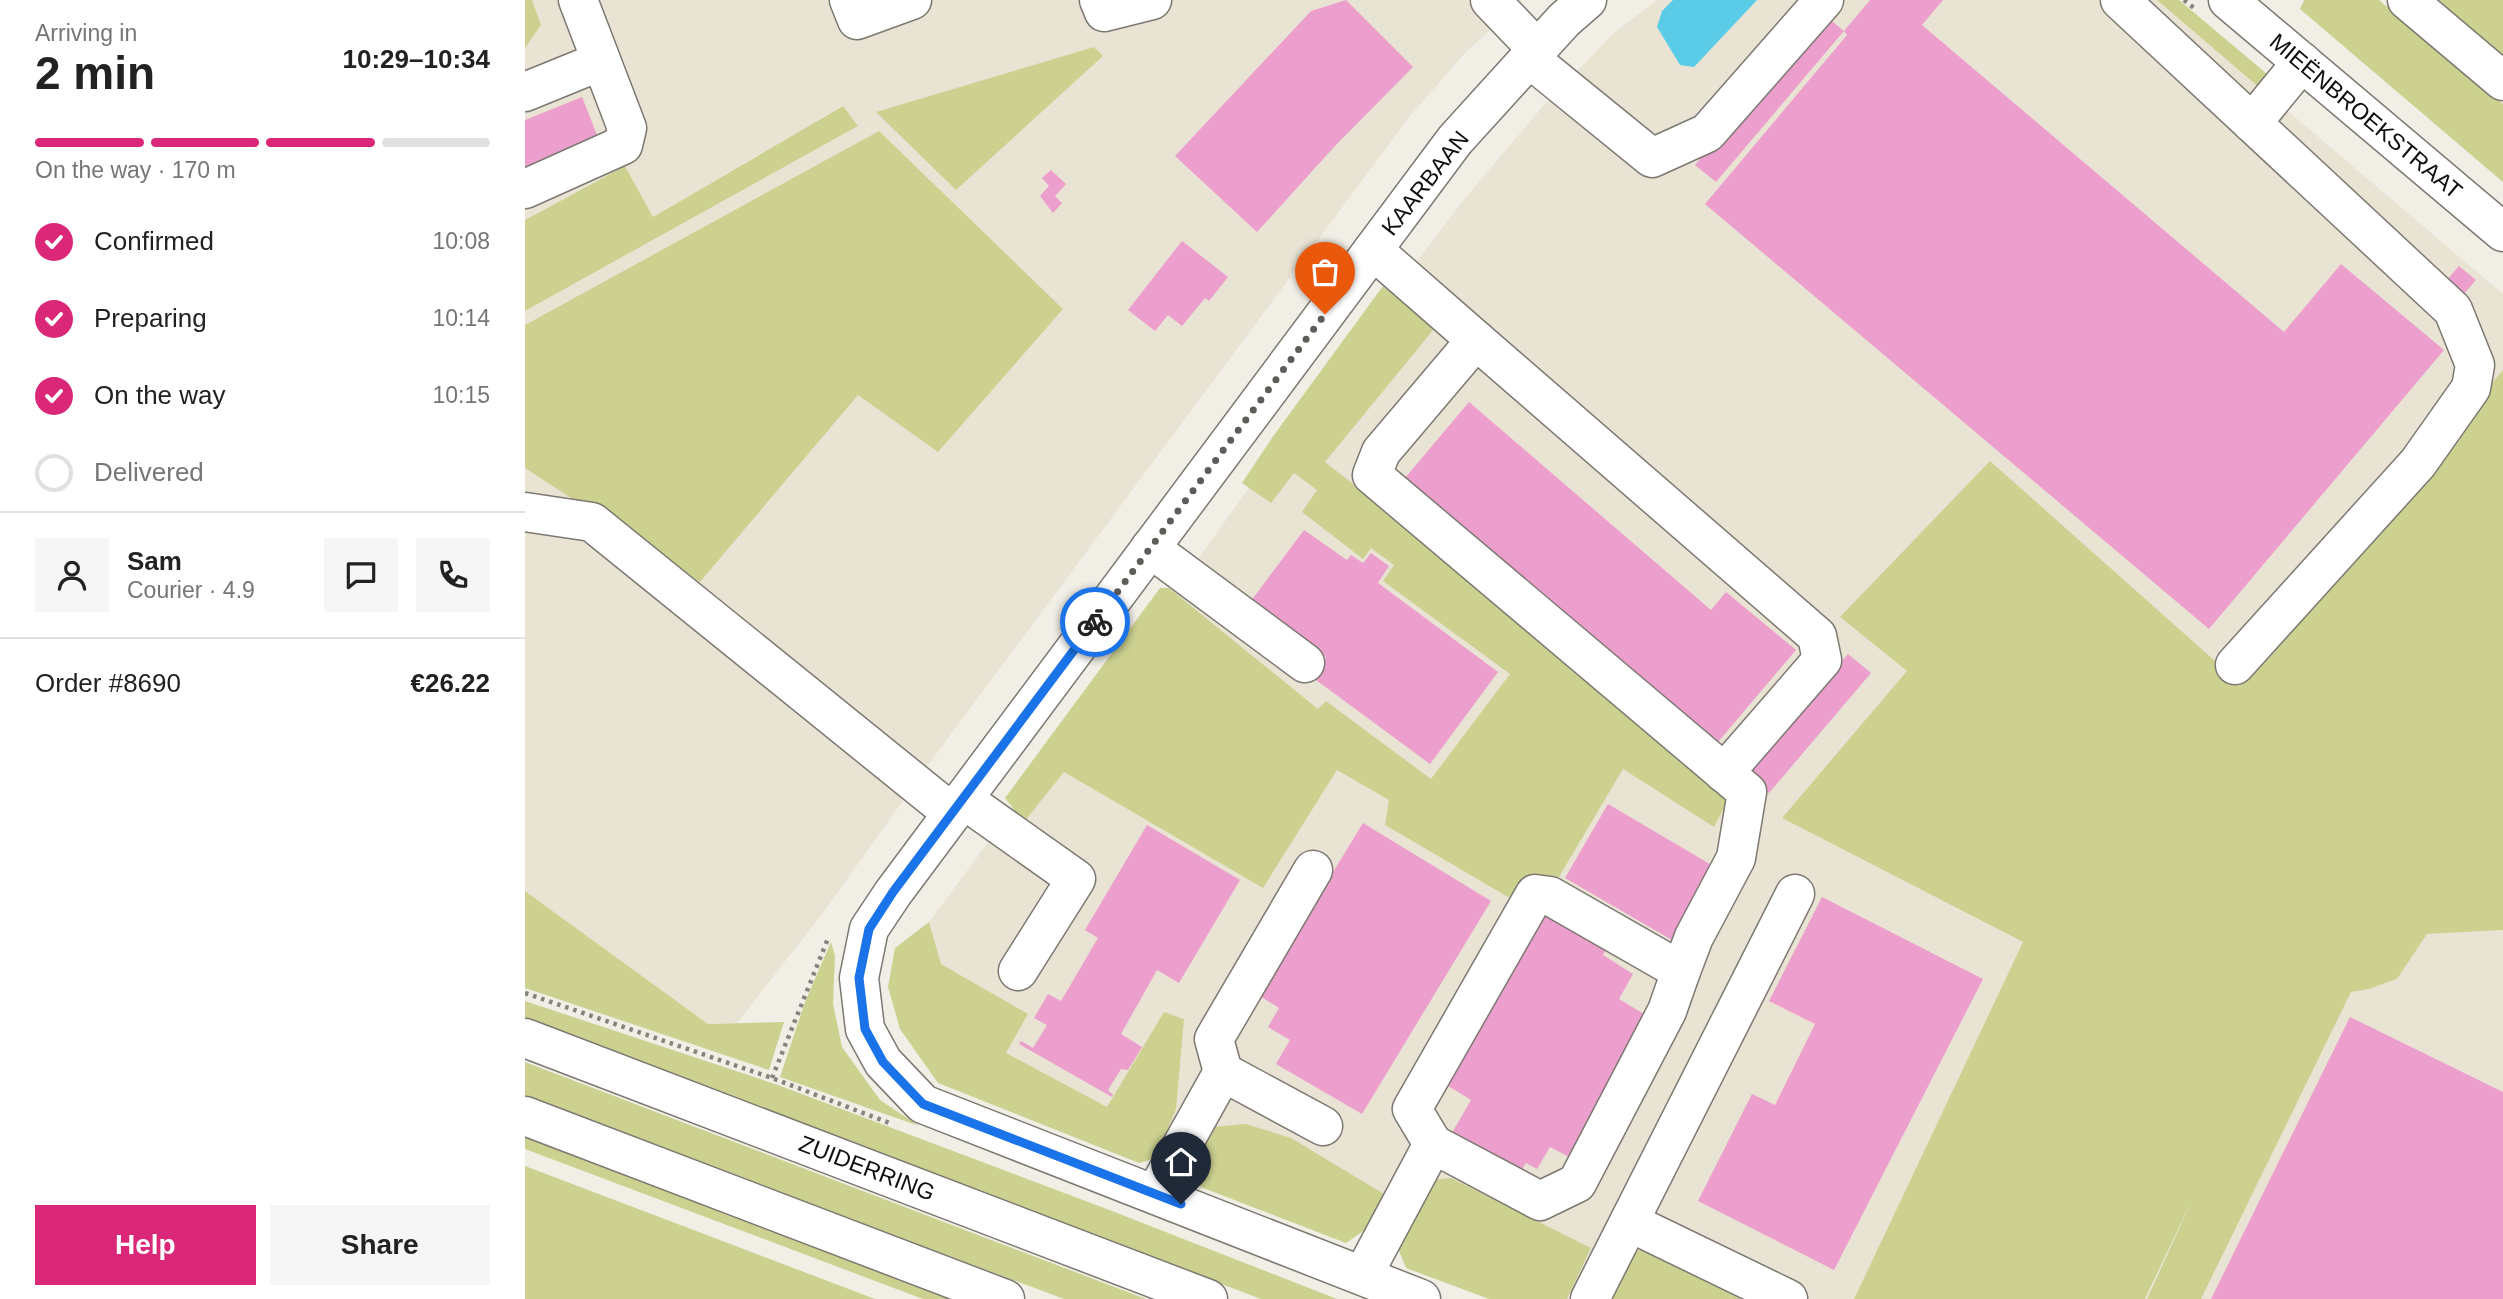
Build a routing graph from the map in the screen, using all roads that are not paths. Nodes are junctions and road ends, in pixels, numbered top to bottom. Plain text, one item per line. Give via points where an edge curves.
1 (578, 0) edge
2 (849, 0) edge
3 (912, 0) edge
4 (1099, 0) edge
5 (1152, 0) edge
6 (1490, 0) edge
7 (1587, 0) edge
8 (1824, 0) edge
9 (2120, 0) edge
10 (2228, 0) edge
11 (2407, 0) edge
12 (2264, 13) edge
13 (1533, 54) junction
14 (601, 61) junction
15 (2302, 62) junction
16 (2503, 81) edge
17 (525, 92) edge
18 (2252, 123) junction
19 (525, 189) edge
20 (2503, 232) edge
21 (1373, 250) junction
22 (1476, 340) junction
23 (525, 512) edge
24 (1150, 548) junction
25 (1305, 663) dead end
26 (2235, 666) dead end
27 (1724, 773) junction
28 (957, 806) junction
29 (1313, 870) dead end
30 (1795, 894) dead end
31 (1018, 971) dead end
32 (1681, 971) junction
33 (525, 1038) edge
34 (1223, 1072) junction
35 (525, 1116) edge
36 (1323, 1126) dead end
37 (1433, 1144) junction
38 (1155, 1194) junction
39 (1629, 1222) junction
40 (1363, 1275) junction
41 (1005, 1299) edge
42 (1208, 1299) edge
43 (1421, 1299) edge
44 (1590, 1299) edge
45 (1788, 1299) edge

1 - 14 street
2 - 3 street via 857,20
4 - 5 street via 1104,12
6 - 13 street
7 - 13 street, KAARBAAN
8 - 13 street via 1707,134 1652,158
9 - 18 street
10 - 12 street, MIEËNBROEKSTRAAT
11 - 16 street
12 - 15 street, MIEËNBROEKSTRAAT
13 - 21 street, KAARBAAN via 1455,141
14 - 17 street
14 - 19 street via 627,128 623,145
15 - 18 street
15 - 20 street, MIEËNBROEKSTRAAT
18 - 26 street via 2453,310 2475,365 2471,388 2418,463
21 - 22 street
21 - 24 street, KAARBAAN
22 - 27 street via 1817,636 1822,660
22 - 27 street via 1381,452 1373,475
23 - 28 street via 592,522
24 - 25 street
24 - 28 street, KAARBAAN
27 - 32 street via 1747,792 1736,858 1693,937
28 - 31 street via 1076,879
28 - 38 street, KAARBAAN via 869,929 859,978 865,1029 883,1062 923,1104
29 - 34 street via 1214,1040
30 - 39 street
32 - 37 street via 1667,1011 1577,1183 1541,1200
32 - 37 street via 1550,896 1535,894 1412,1109
33 - 42 street, ZUIDERRING
34 - 36 street
34 - 38 street
35 - 41 street
37 - 40 street
38 - 40 street
39 - 44 street
39 - 45 street
40 - 43 street

